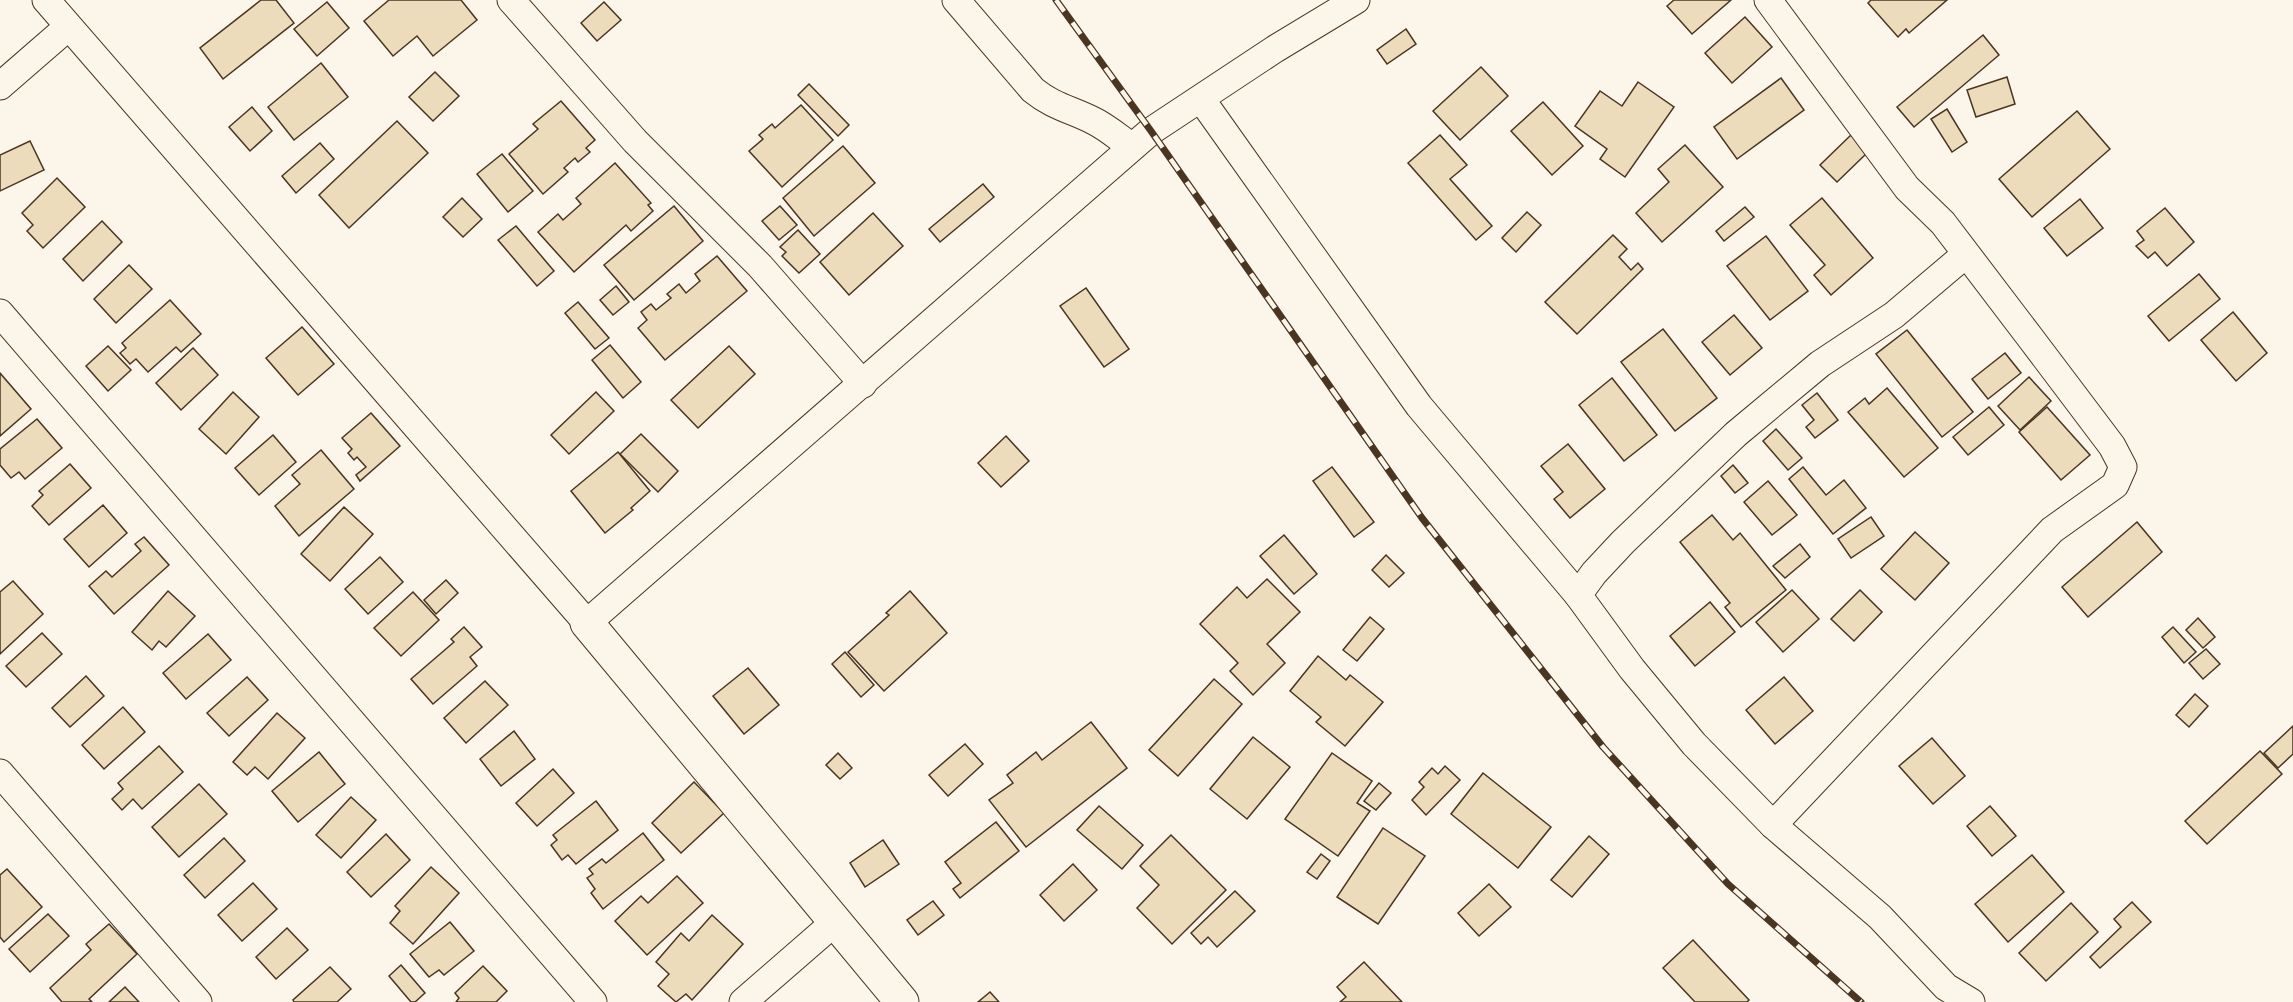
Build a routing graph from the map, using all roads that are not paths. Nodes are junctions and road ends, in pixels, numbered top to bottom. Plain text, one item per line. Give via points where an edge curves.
1 (46, 0) edge
2 (511, 0) edge
3 (956, 0) edge
4 (1356, 0) edge
5 (1768, 0) edge
6 (68, 27) junction
7 (0, 86) edge
8 (1202, 99) junction
9 (1132, 147) junction
10 (1965, 255) junction
11 (0, 313) edge
12 (863, 384) junction
13 (1578, 595) junction
14 (587, 623) junction
15 (0, 772) edge
16 (1773, 825) junction
17 (836, 922) junction
18 (198, 1002) edge
19 (592, 1002) edge
20 (743, 1002) edge
21 (902, 1002) edge
22 (1971, 1002) edge

1 - 6 street
2 - 12 street via 635,141 760,266
3 - 9 street via 1046,101 1106,127
4 - 8 street
5 - 10 street via 1907,188 1943,223
6 - 7 street
6 - 14 street
8 - 9 street
8 - 13 street via 1419,406
9 - 12 street
10 - 13 street via 1894,315 1820,364 1736,434 1623,542
10 - 16 street via 2112,446 2122,467 2115,485 2052,530
11 - 19 street
12 - 14 street
13 - 16 street via 1694,744
14 - 17 street
15 - 18 street
16 - 22 street via 1880,917 1946,987
17 - 20 street
17 - 21 street

